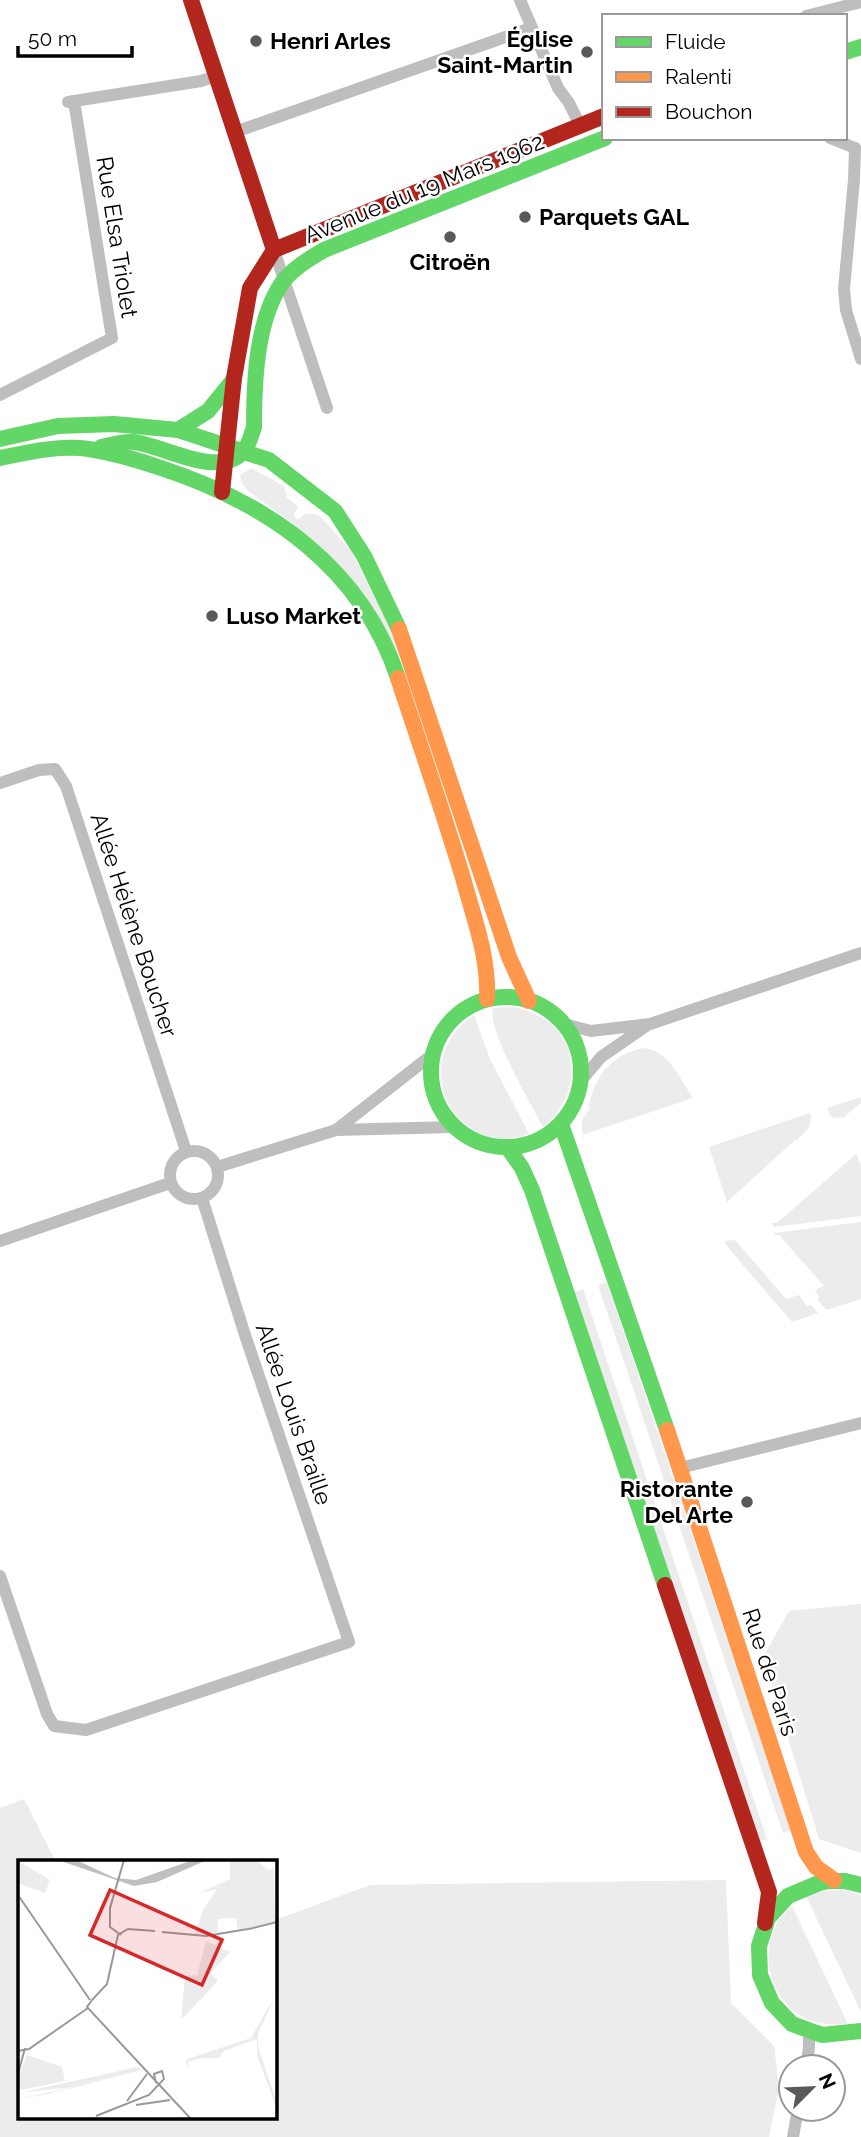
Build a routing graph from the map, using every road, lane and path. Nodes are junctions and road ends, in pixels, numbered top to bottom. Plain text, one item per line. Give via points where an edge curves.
1 (191, 0) edge
2 (520, 0) edge
3 (861, 2) edge
4 (814, 14) edge
5 (531, 27) junction
6 (216, 76) junction
7 (602, 117) edge
8 (580, 125) junction
9 (234, 132) junction
10 (602, 139) edge
11 (837, 140) edge
12 (858, 146) edge
13 (274, 250) junction
14 (284, 280) junction
15 (861, 359) edge
16 (234, 378) junction
17 (0, 396) edge
18 (327, 408) dead end
19 (254, 427) junction
20 (178, 430) junction
21 (0, 439) edge
22 (227, 445) junction
23 (88, 449) junction
24 (244, 452) junction
25 (0, 458) edge
26 (269, 460) junction
27 (225, 463) junction
28 (222, 492) junction
29 (0, 783) edge
30 (861, 953) edge
31 (487, 999) junction
32 (529, 1001) junction
33 (564, 1024) junction
34 (650, 1024) junction
35 (433, 1054) junction
36 (581, 1081) junction
37 (561, 1124) junction
38 (454, 1127) junction
39 (336, 1130) junction
40 (508, 1148) junction
41 (186, 1152) junction
42 (218, 1167) junction
43 (170, 1183) junction
44 (202, 1199) junction
45 (0, 1241) edge
46 (861, 1423) edge
47 (680, 1468) junction
48 (0, 1576) edge
49 (834, 1880) junction
50 (861, 1885) edge
51 (765, 1923) junction
52 (809, 2031) junction
53 (861, 2031) edge
54 (808, 2053) edge

1 - 6 main road
2 - 5 street
3 - 4 street
5 - 8 street
5 - 9 street
6 - 9 main road
6 - 17 street, Rue Elsa Triolet via 71,102 112,338
7 - 8 main road, Avenue du 19 Mars 1962
8 - 13 main road, Avenue du 19 Mars 1962
9 - 13 main road
10 - 14 main road, Avenue du 19 Mars 1962 via 324,250
11 - 12 street
12 - 15 street via 844,289
13 - 14 street
13 - 16 main road via 250,288
14 - 18 street
14 - 19 main road via 262,332
16 - 20 main road via 208,411
16 - 22 main road
19 - 24 main road
19 - 26 main road
20 - 21 main road via 114,424 58,426
20 - 22 main road
22 - 24 main road
22 - 27 main road
23 - 25 main road via 45,449
23 - 27 main road via 131,442
23 - 28 main road via 137,460
24 - 26 main road
24 - 27 main road
26 - 32 main road via 335,511 364,556 398,625 509,957
27 - 28 main road
28 - 31 main road via 272,517 311,547 338,573 371,617 394,665 452,843 485,957
29 - 41 street, Allée Hélène Boucher via 55,769 66,786
30 - 34 street
31 - 32 main road
31 - 35 main road via 460,1012 446,1026
32 - 33 main road
33 - 34 street via 591,1031
33 - 36 main road via 576,1042
34 - 36 street via 601,1058
35 - 38 main road via 432,1083 439,1105
35 - 39 street
36 - 37 main road via 573,1108
37 - 40 main road via 540,1140
37 - 47 main road, Rue de Paris
38 - 39 street
38 - 40 main road via 486,1145
39 - 42 street
40 - 51 main road via 532,1191 769,1892
41 - 42 street via 205,1153
41 - 43 street via 172,1164
42 - 44 street via 216,1186
43 - 44 street via 183,1197
43 - 45 street
44 - 48 street, Allée Louis Braille via 349,1642 86,1730 54,1726
46 - 47 street
47 - 49 main road, Rue de Paris via 806,1852 816,1867
49 - 50 main road
49 - 51 main road via 795,1891
51 - 52 main road via 757,1964 760,1980 784,2017
52 - 53 main road via 826,2036
52 - 54 street

